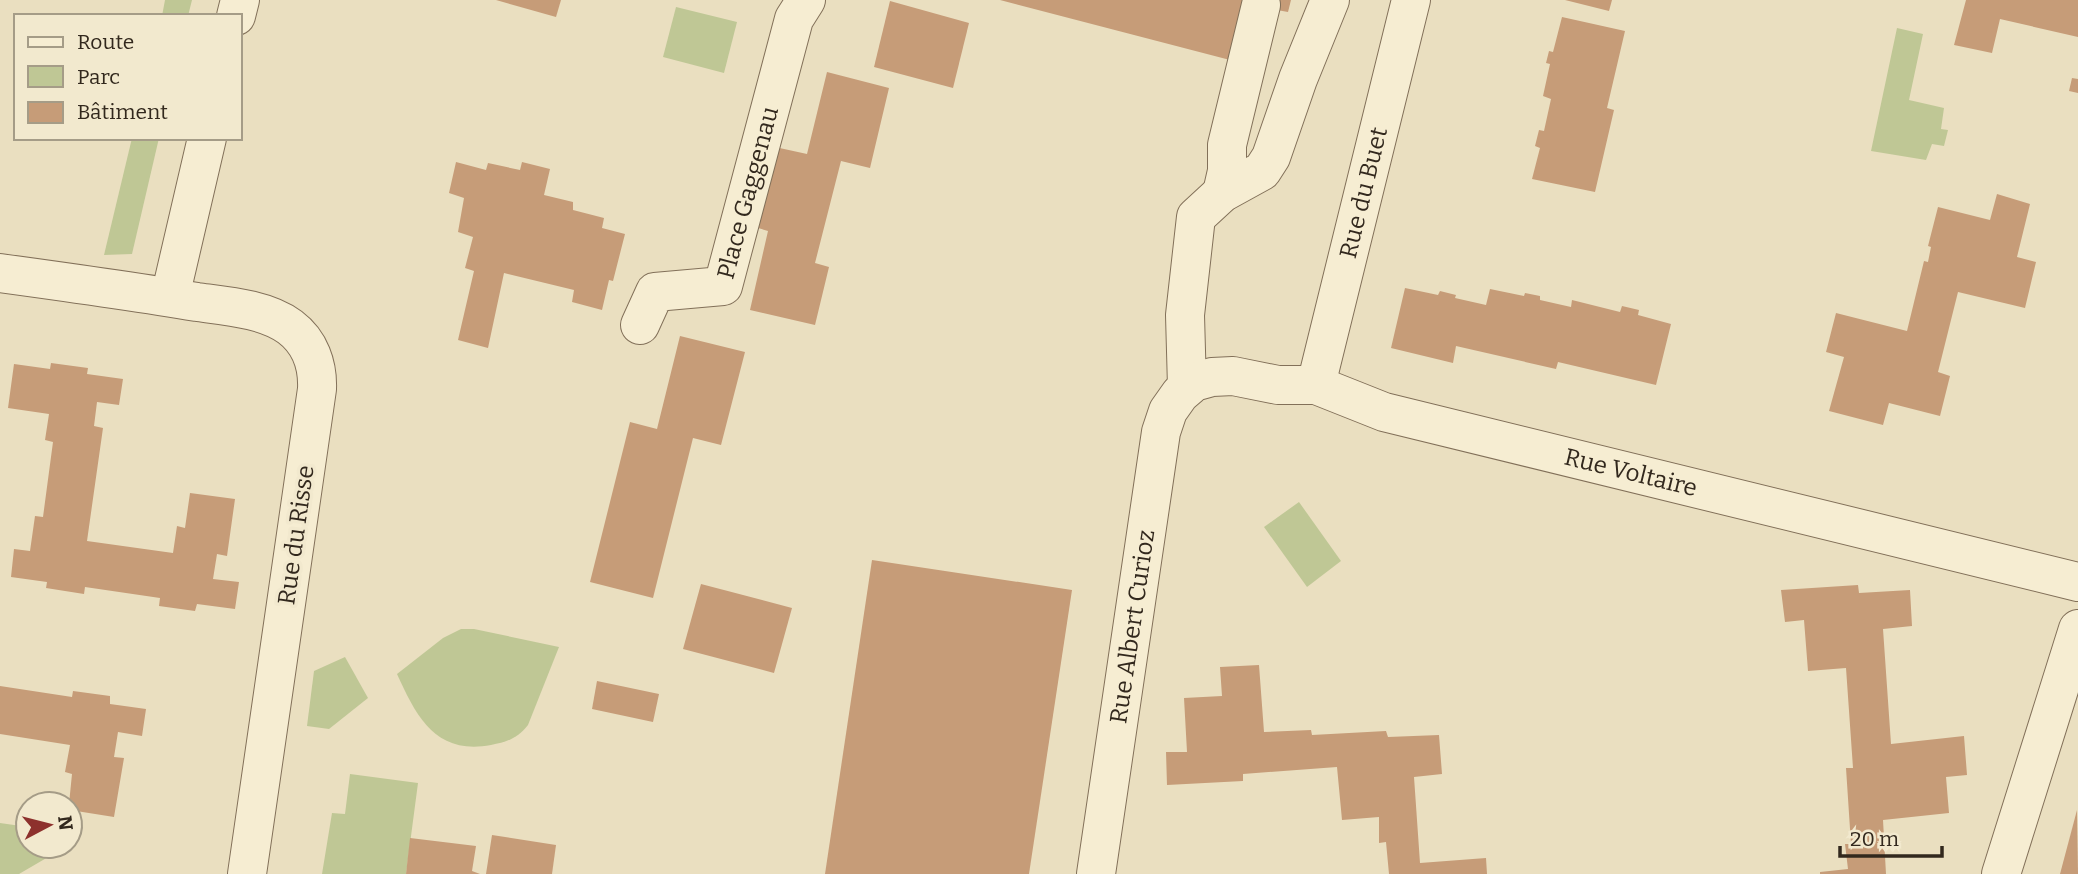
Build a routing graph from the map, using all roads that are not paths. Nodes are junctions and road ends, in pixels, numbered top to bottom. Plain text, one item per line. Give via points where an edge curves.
1 (806, 0) edge
2 (1330, 0) edge
3 (1411, 0) edge
4 (1261, 5) dead end
5 (208, 140) edge
6 (1222, 193) junction
7 (0, 273) edge
8 (170, 297) junction
9 (640, 325) dead end
10 (1317, 385) junction
11 (1186, 387) junction
12 (2078, 582) edge
13 (2078, 629) edge
14 (247, 874) edge
15 (1096, 874) edge
16 (2001, 874) edge

1 - 9 street, Place Gaggenau via 794,19 723,286 655,292
2 - 6 street via 1271,157 1262,171
3 - 10 street, Rue du Buet
4 - 6 street via 1227,145
5 - 8 street
6 - 11 street via 1196,217 1185,315
7 - 8 street, Rue du Risse
8 - 14 street, Rue du Risse via 281,321 302,337 317,377
10 - 11 street, Rue Voltaire via 1278,385 1222,376
10 - 12 street, Rue Voltaire via 1384,412
11 - 15 street, Rue Albert Curioz via 1173,401 1161,432
13 - 16 street

